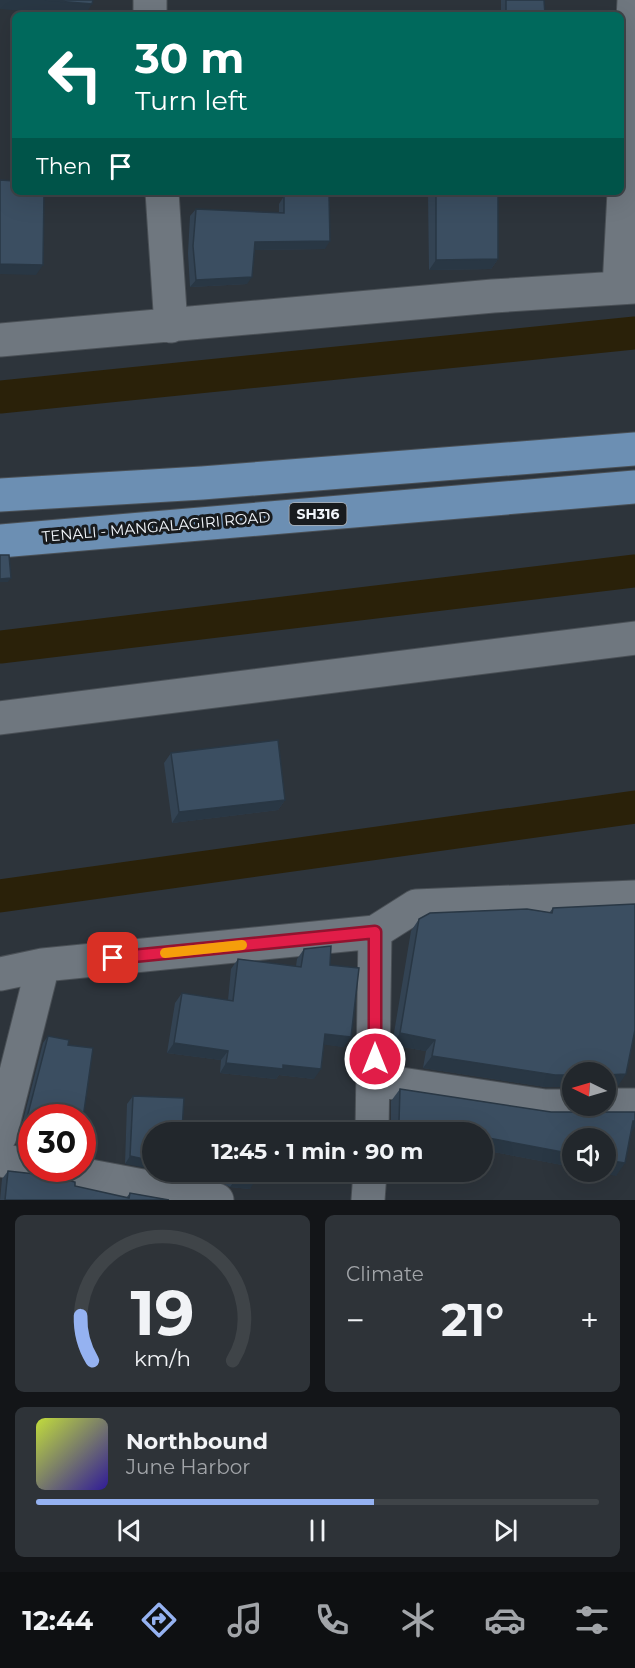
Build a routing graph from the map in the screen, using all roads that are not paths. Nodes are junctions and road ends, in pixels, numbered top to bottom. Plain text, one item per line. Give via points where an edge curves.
1 (634, 0) edge
2 (162, 195) edge
3 (627, 288) edge
4 (171, 326) junction
5 (0, 340) edge
6 (635, 449) edge
7 (635, 487) edge
8 (0, 495) edge
9 (0, 541) edge
10 (635, 638) edge
11 (0, 718) edge
12 (635, 897) edge
13 (375, 932) junction
14 (43, 965) junction
15 (0, 974) edge
16 (375, 1080) junction
17 (635, 1105) edge
18 (562, 1106) edge
19 (616, 1106) edge
20 (373, 1122) edge
21 (0, 1136) edge
22 (0, 1160) edge
23 (18, 1163) edge
24 (96, 1177) edge
25 (369, 1182) edge
26 (217, 1200) edge
27 (368, 1200) edge

1 - 3 street
2 - 4 street
3 - 4 street via 493,296
4 - 5 street
6 - 8 main road
7 - 9 main road, TENALI - MANGALAGIRI ROAD / SH316
10 - 11 street
12 - 13 street via 416,906
13 - 14 street
13 - 16 street
14 - 15 street
14 - 21 street
16 - 18 street
16 - 20 street
17 - 19 street
22 - 23 street
24 - 26 street
25 - 27 street

